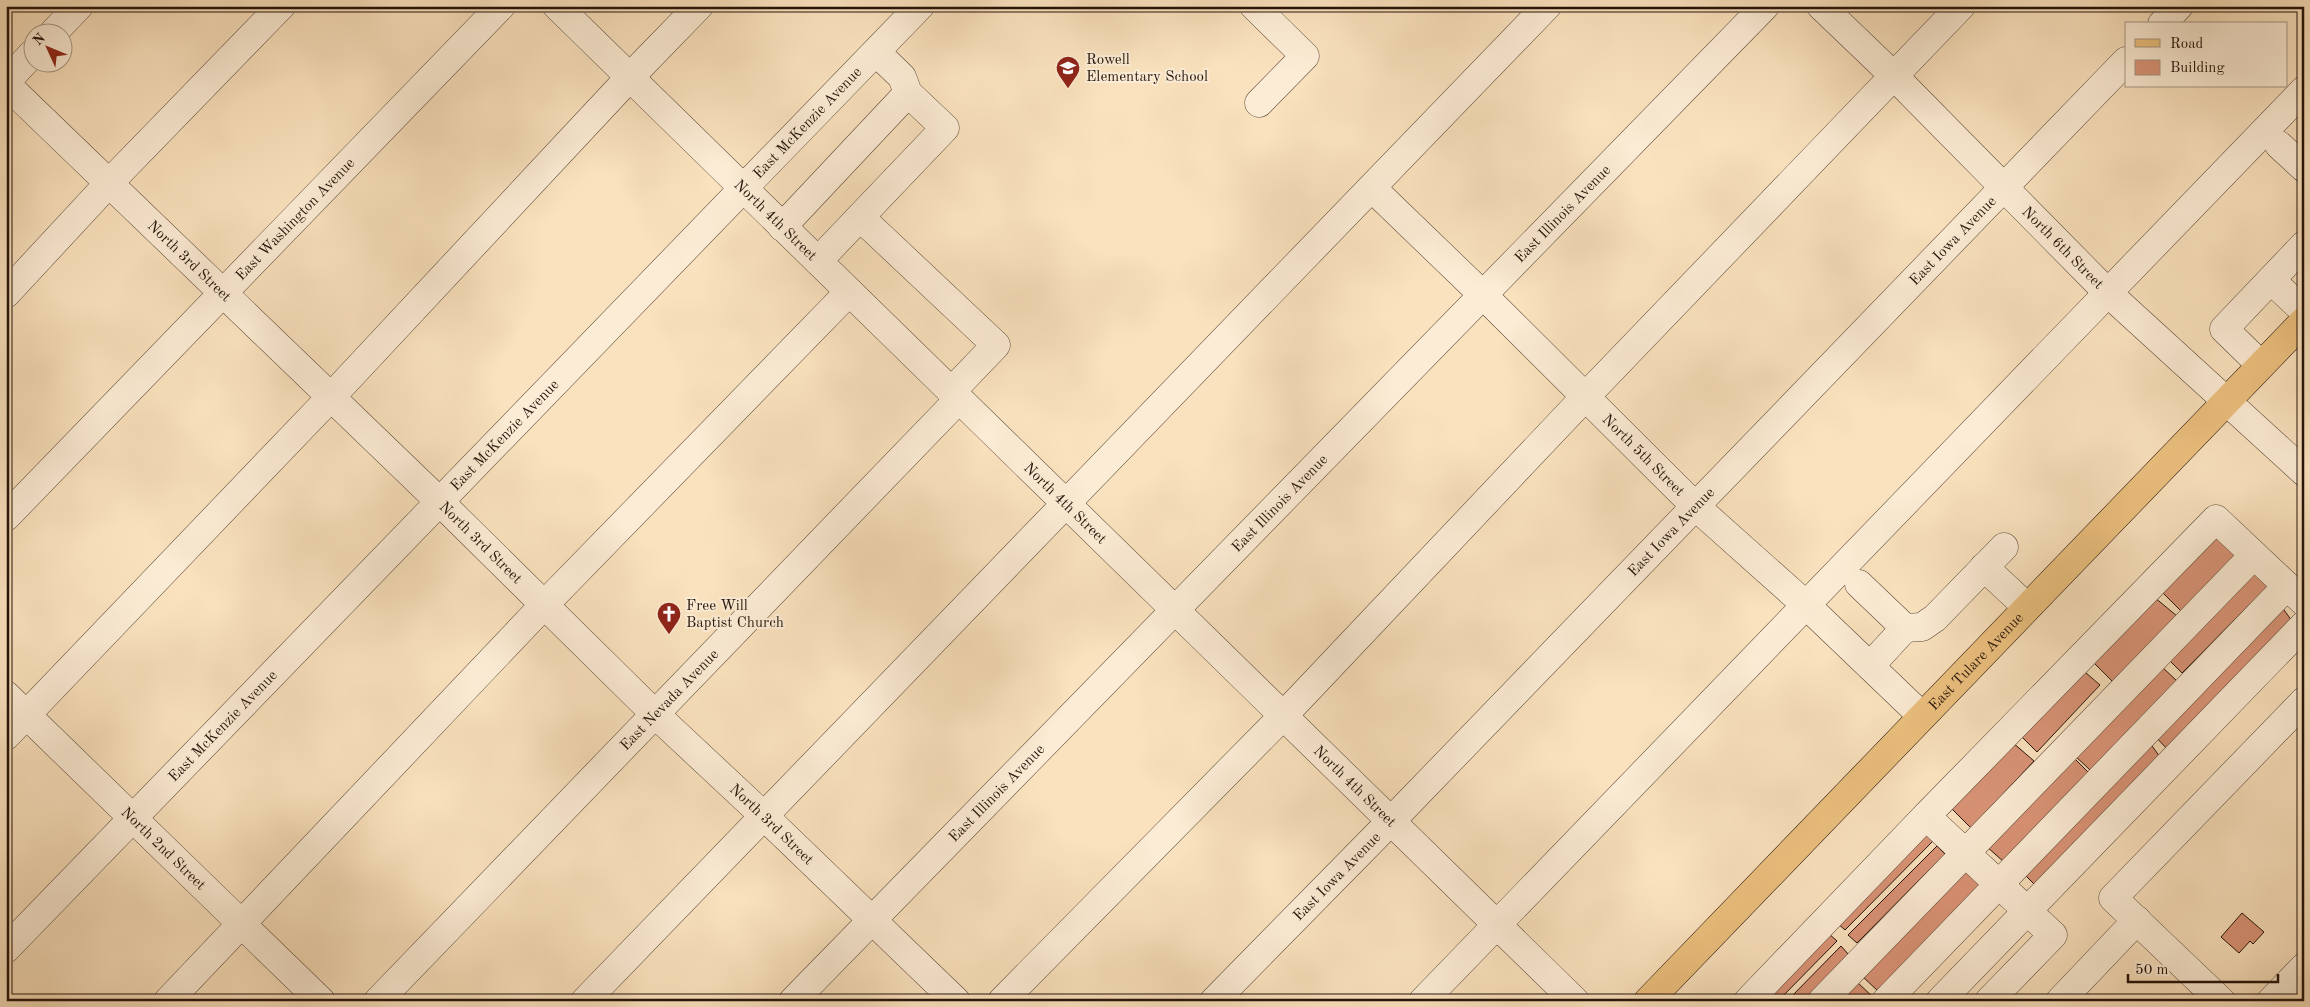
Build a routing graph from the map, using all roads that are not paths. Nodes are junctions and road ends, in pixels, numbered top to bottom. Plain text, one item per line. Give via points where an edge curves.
1 (79, 6) edge
2 (281, 6) edge
3 (501, 6) edge
4 (557, 6) edge
5 (699, 6) edge
6 (920, 6) edge
7 (1254, 6) edge
8 (1547, 6) edge
9 (1766, 6) edge
10 (1820, 6) edge
11 (1961, 6) edge
12 (2179, 6) edge
13 (64, 22) edge
14 (2164, 22) edge
15 (876, 52) junction
16 (2125, 62) edge
17 (22, 65) edge
18 (1893, 75) junction
19 (630, 77) junction
20 (6, 83) edge
21 (2304, 90) edge
22 (908, 93) junction
23 (1260, 103) dead end
24 (2279, 145) dead end
25 (2304, 168) edge
26 (109, 183) junction
27 (2004, 186) junction
28 (743, 188) junction
29 (1372, 188) junction
30 (860, 218) junction
31 (782, 227) junction
32 (2304, 245) edge
33 (818, 261) junction
34 (2271, 280) junction
35 (849, 292) junction
36 (223, 293) junction
37 (2108, 293) junction
38 (6, 294) edge
39 (1484, 296) junction
40 (2304, 311) edge
41 (2304, 321) edge
42 (2261, 365) junction
43 (955, 396) junction
44 (1586, 396) junction
45 (331, 397) junction
46 (2226, 401) junction
47 (2304, 472) edge
48 (440, 502) junction
49 (1067, 504) junction
50 (1695, 506) junction
51 (6, 517) edge
52 (2004, 547) dead end
53 (2254, 555) junction
54 (1984, 567) junction
55 (1860, 584) dead end
56 (2295, 594) edge
57 (544, 605) junction
58 (1806, 606) junction
59 (2027, 607) junction
60 (1175, 610) junction
61 (2304, 625) edge
62 (1905, 628) junction
63 (1870, 666) junction
64 (6, 695) edge
65 (2304, 701) edge
66 (26, 715) junction
67 (656, 715) junction
68 (1283, 716) junction
69 (1922, 716) junction
70 (6, 736) edge
71 (764, 816) junction
72 (1926, 816) junction
73 (134, 818) junction
74 (1391, 821) junction
75 (1966, 853) junction
76 (1999, 885) junction
77 (2027, 911) junction
78 (871, 919) junction
79 (2137, 920) junction
80 (242, 924) junction
81 (1497, 924) junction
82 (6, 949) edge
83 (2304, 967) edge
84 (168, 1001) edge
85 (322, 1001) edge
86 (378, 1001) edge
87 (586, 1001) edge
88 (793, 1001) edge
89 (956, 1001) edge
90 (1002, 1001) edge
91 (1214, 1001) edge
92 (1423, 1001) edge
93 (1575, 1001) edge
94 (1648, 1001) edge
95 (1748, 1001) edge
96 (1822, 1001) edge
97 (1886, 1001) edge
98 (1940, 1001) edge
99 (1989, 1001) edge
100 (2060, 1001) edge
101 (2221, 1001) edge
102 (2271, 1001) edge

1 - 13 street
2 - 26 street
3 - 36 street, East Washington Avenue
4 - 19 street, North 4th Street
5 - 19 street
6 - 15 street, East McKenzie Avenue
7 - 23 street via 1305,56
8 - 29 street
9 - 39 street, East Illinois Avenue
10 - 18 street, North 6th Street
11 - 18 street
12 - 14 street
15 - 22 street via 902,77
15 - 28 street, East McKenzie Avenue
16 - 27 street, East Iowa Avenue
17 - 20 street
18 - 27 street, North 6th Street
18 - 44 street
19 - 28 street, North 4th Street
19 - 45 street
20 - 26 street, North 3rd Street
21 - 37 street
22 - 30 street via 945,128
22 - 31 street
24 - 25 street
26 - 36 street, North 3rd Street
26 - 38 street
27 - 37 street, North 6th Street
27 - 50 street, East Iowa Avenue
28 - 31 street, North 4th Street
28 - 48 street, East McKenzie Avenue
29 - 39 street, North 5th Street
29 - 49 street
30 - 33 street
30 - 43 street, East Nevada Avenue via 996,345
31 - 33 street, North 4th Street
32 - 34 street
33 - 35 street, North 4th Street
34 - 40 street
34 - 42 street via 2224,329
35 - 43 street, North 4th Street
35 - 57 street
36 - 45 street, North 3rd Street
36 - 51 street, East Washington Avenue
37 - 46 street, North 6th Street
37 - 58 street
39 - 44 street, North 5th Street
39 - 60 street, East Illinois Avenue
41 - 42 main road, East Tulare Avenue
42 - 46 main road, East Tulare Avenue
43 - 49 street, North 4th Street
43 - 67 street, East Nevada Avenue
44 - 50 street, North 5th Street
44 - 68 street
45 - 48 street, North 3rd Street
45 - 66 street
46 - 47 street, North 6th Street
46 - 59 main road, East Tulare Avenue
48 - 57 street, North 3rd Street
48 - 73 street, East McKenzie Avenue
49 - 60 street, North 4th Street
49 - 71 street
50 - 58 street, North 5th Street
50 - 74 street, East Iowa Avenue
52 - 54 street
53 - 56 street
53 - 72 street via 2216,519
53 - 75 street
54 - 59 street
54 - 62 street via 1935,618 1922,627
55 - 62 street
56 - 76 street
57 - 67 street, North 3rd Street
57 - 80 street
58 - 63 street, North 5th Street
58 - 81 street
59 - 69 main road, East Tulare Avenue
60 - 68 street, North 4th Street
60 - 78 street, East Illinois Avenue
61 - 77 street
62 - 63 street
63 - 69 street, North 5th Street
64 - 66 street, North 2nd Street
65 - 79 street via 2113,898
66 - 70 street
66 - 73 street, North 2nd Street
67 - 71 street, North 3rd Street
67 - 86 street, East Nevada Avenue
68 - 74 street, North 4th Street
68 - 90 street
69 - 94 main road, East Tulare Avenue
71 - 78 street, North 3rd Street
71 - 87 street
72 - 75 street
72 - 95 street
73 - 80 street, North 2nd Street
73 - 82 street, East McKenzie Avenue
74 - 81 street, North 4th Street
74 - 91 street, East Iowa Avenue
75 - 76 street
75 - 96 street
76 - 77 street
76 - 97 street
77 - 98 street
77 - 99 street via 2053,936
78 - 88 street, East Illinois Avenue
78 - 89 street, North 3rd Street
79 - 100 street
79 - 101 street
80 - 84 street
80 - 85 street, North 2nd Street
81 - 92 street
81 - 93 street, North 4th Street
83 - 102 street

